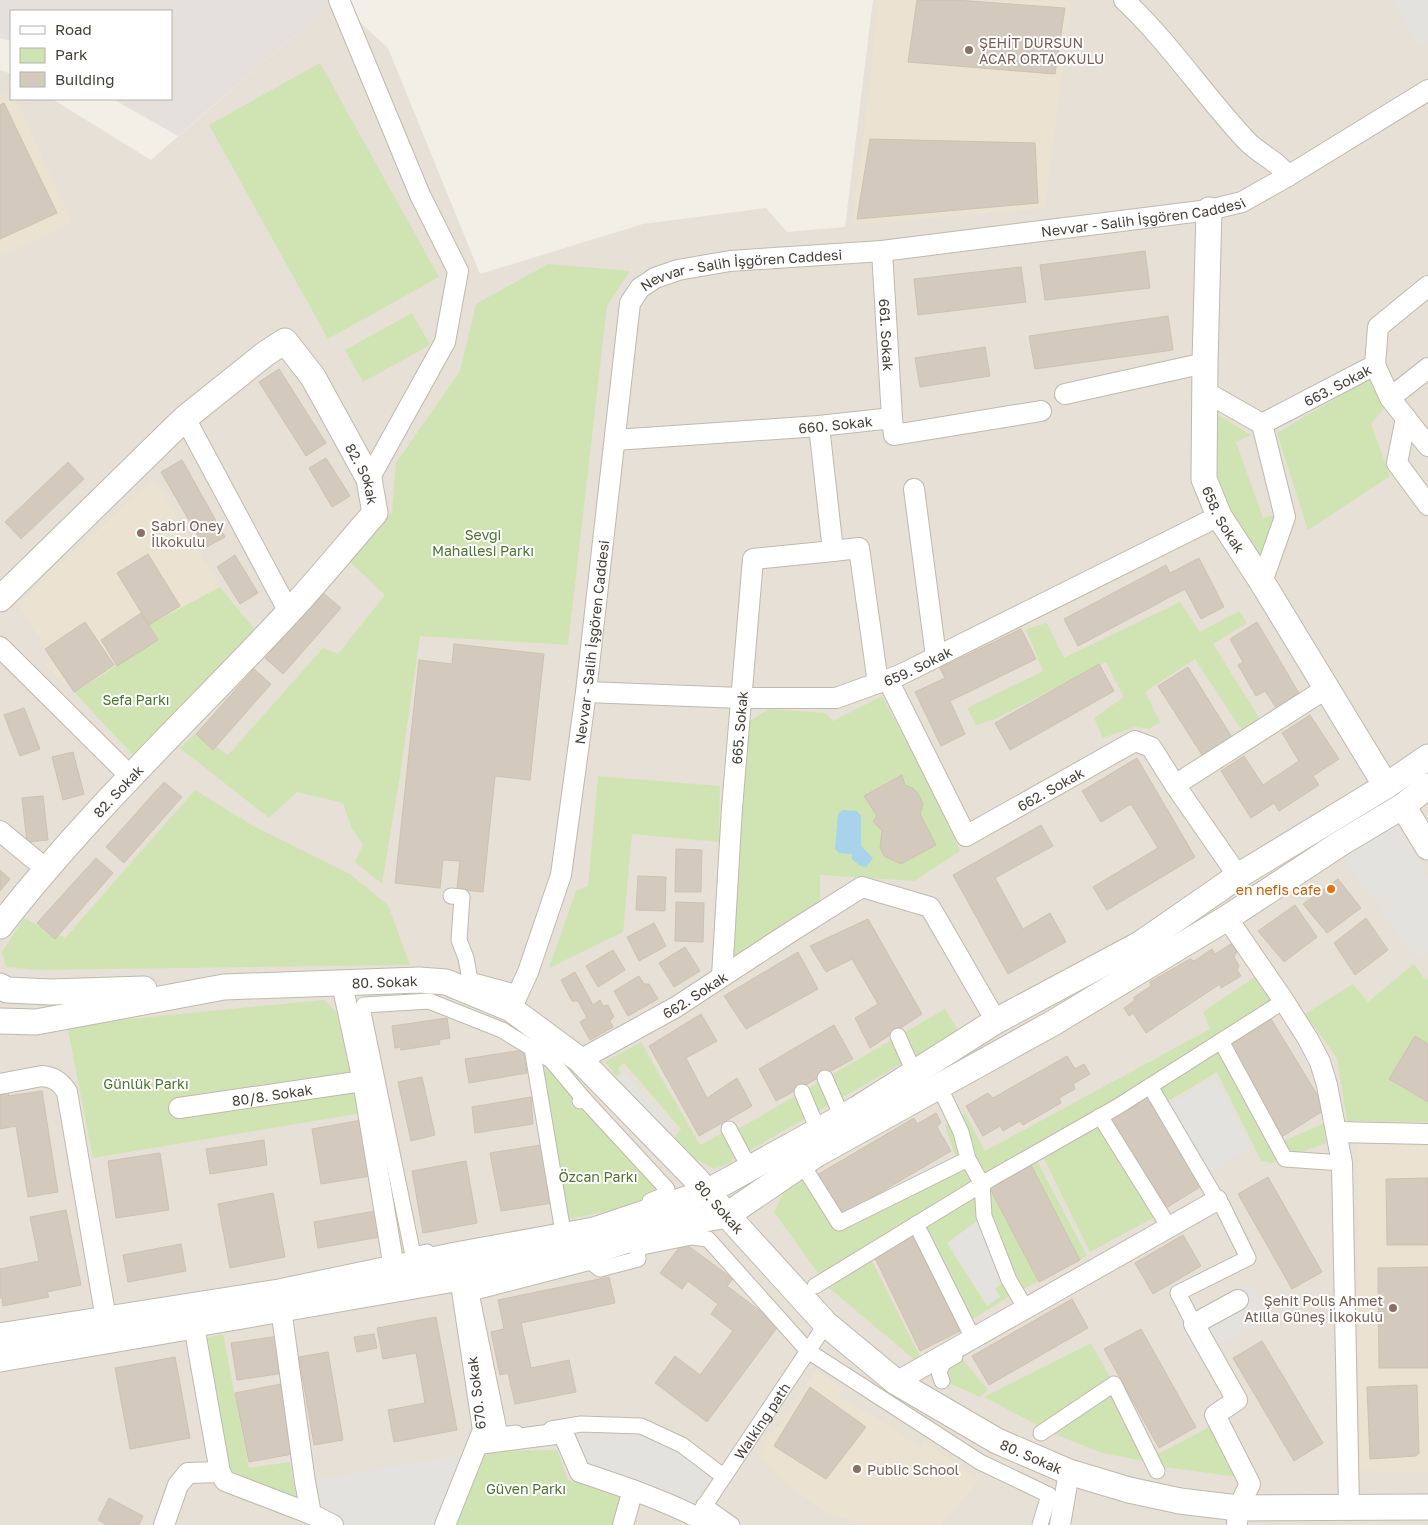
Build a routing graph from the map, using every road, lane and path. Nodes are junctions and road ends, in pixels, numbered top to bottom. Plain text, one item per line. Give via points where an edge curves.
1 (339, 0) edge
2 (1124, 0) edge
3 (1428, 90) edge
4 (1288, 176) junction
5 (1209, 210) junction
6 (882, 251) junction
7 (1428, 286) edge
8 (1205, 363) junction
9 (1375, 364) junction
10 (1428, 368) edge
11 (1204, 391) junction
12 (1065, 394) dead end
13 (1390, 398) junction
14 (1041, 411) dead end
15 (185, 418) junction
16 (892, 418) junction
17 (1406, 418) junction
18 (1262, 424) junction
19 (819, 426) junction
20 (615, 440) junction
21 (1428, 446) edge
22 (369, 479) junction
23 (914, 490) dead end
24 (1428, 505) edge
25 (1219, 516) junction
26 (833, 551) junction
27 (1262, 582) junction
28 (0, 599) edge
29 (289, 612) junction
30 (0, 647) edge
31 (936, 657) junction
32 (883, 681) junction
33 (1327, 688) junction
34 (586, 692) junction
35 (741, 698) junction
36 (1428, 757) edge
37 (131, 777) junction
38 (1175, 785) junction
39 (1386, 786) junction
40 (1428, 786) edge
41 (1403, 806) junction
42 (0, 831) edge
43 (1428, 847) edge
44 (46, 869) junction
45 (1238, 876) junction
46 (451, 896) dead end
47 (1227, 918) junction
48 (0, 926) edge
49 (722, 976) junction
50 (342, 984) junction
51 (0, 986) edge
52 (224, 986) junction
53 (515, 1001) junction
54 (1284, 1001) junction
55 (0, 1021) edge
56 (996, 1021) junction
57 (898, 1036) dead end
58 (1221, 1041) junction
59 (532, 1048) junction
60 (580, 1060) junction
61 (914, 1072) junction
62 (825, 1078) dead end
63 (363, 1082) junction
64 (0, 1084) edge
65 (939, 1086) junction
66 (1150, 1086) junction
67 (802, 1092) dead end
68 (179, 1108) dead end
69 (1100, 1116) junction
70 (842, 1117) junction
71 (729, 1129) dead end
72 (818, 1130) junction
73 (1336, 1132) junction
74 (1428, 1134) edge
75 (968, 1159) junction
76 (802, 1164) junction
77 (1342, 1164) junction
78 (750, 1169) junction
79 (982, 1184) junction
80 (707, 1192) junction
81 (1220, 1202) junction
82 (727, 1215) junction
83 (916, 1224) junction
84 (562, 1226) junction
85 (1169, 1227) junction
86 (458, 1266) junction
87 (394, 1268) junction
88 (815, 1286) dead end
89 (280, 1300) junction
90 (1238, 1300) dead end
91 (1026, 1309) junction
92 (106, 1319) junction
93 (826, 1324) junction
94 (1194, 1324) junction
95 (194, 1326) junction
96 (0, 1336) edge
97 (973, 1338) junction
98 (808, 1351) junction
99 (0, 1359) edge
100 (942, 1381) dead end
101 (896, 1382) junction
102 (1041, 1433) dead end
103 (478, 1444) junction
104 (220, 1472) junction
105 (1069, 1472) junction
106 (1157, 1472) dead end
107 (723, 1476) junction
108 (633, 1490) junction
109 (1349, 1507) junction
110 (1428, 1508) edge
111 (311, 1514) junction
112 (704, 1516) edge
113 (1238, 1516) edge
114 (164, 1525) edge
115 (333, 1525) edge
116 (445, 1525) edge
117 (622, 1525) edge
118 (732, 1525) edge
119 (1040, 1525) edge
120 (1060, 1525) edge

1 - 22 street via 420,195 458,271 445,342
2 - 4 street via 1143,17 1247,142
3 - 4 street, Nevvar - Salih İşgören Caddesi
4 - 5 street, Nevvar - Salih İşgören Caddesi via 1242,202
5 - 6 street, Nevvar - Salih İşgören Caddesi
5 - 8 street, 658. Sokak
6 - 16 street, 661. Sokak
6 - 20 street, Nevvar - Salih İşgören Caddesi via 730,261 678,270 655,278 640,288 630,303
7 - 9 street, 663. Sokak via 1378,326
8 - 11 street, 658. Sokak
8 - 12 street
9 - 13 street
9 - 18 street, 663. Sokak
10 - 13 street
11 - 18 street
11 - 25 street, 658. Sokak via 1204,479
13 - 17 street
14 - 16 street, 660. Sokak via 894,435
15 - 22 street, 82. Sokak via 285,341 313,377
15 - 28 street, 82. Sokak
15 - 29 street
16 - 19 street, 660. Sokak
17 - 21 street
17 - 24 street via 1397,463
18 - 27 street via 1285,517
19 - 20 street, 660. Sokak
19 - 26 street
20 - 34 street, Nevvar - Salih İşgören Caddesi
22 - 29 street, 82. Sokak via 375,513
23 - 31 street
25 - 27 street, 658. Sokak
25 - 31 street, 659. Sokak
26 - 32 street via 859,548
26 - 35 street, 665. Sokak via 753,558
27 - 33 street, 658. Sokak
29 - 37 street, 82. Sokak
30 - 37 street
31 - 32 street, 659. Sokak
32 - 35 street, 659. Sokak via 836,698
32 - 38 street, 662. Sokak via 966,836 1135,740 1151,747
33 - 38 street
33 - 39 street, 658. Sokak
34 - 35 street, 659. Sokak
34 - 53 street, Nevvar - Salih İşgören Caddesi via 561,875
35 - 49 street, 665. Sokak
36 - 39 street
37 - 44 street, 82. Sokak
38 - 45 street, 662. Sokak
39 - 45 street
40 - 41 street
41 - 43 street
41 - 47 street
42 - 44 street
44 - 48 street, 82. Sokak
45 - 56 street via 1140,944
46 - 53 street via 462,897 459,940 470,980
47 - 54 street
47 - 65 street via 1053,1023
49 - 56 street, 662. Sokak via 862,887 930,907
49 - 60 street, 662. Sokak via 676,1007
50 - 52 street, 80. Sokak
50 - 53 street, 80. Sokak via 419,980 446,982
50 - 63 street
51 - 52 street via 7,990 51,992
52 - 55 street, 80. Sokak via 36,1022
53 - 60 street, 80. Sokak
54 - 58 street
54 - 73 street via 1320,1062
56 - 61 street
57 - 61 street
58 - 66 street
58 - 77 street via 1285,1158
59 - 84 street
59 - 84 street via 551,1060 582,1100 667,1190 667,1194 657,1199
59 - 84 street via 502,1030 429,1001 364,1005 413,1255
60 - 80 street, 80. Sokak
61 - 70 street
62 - 70 street
63 - 68 street, 80/8. Sokak
63 - 87 street
64 - 92 street via 42,1076 61,1082 68,1092
65 - 75 street via 961,1132
65 - 76 street
66 - 69 street
66 - 81 street
67 - 72 street
69 - 79 street
69 - 85 street
70 - 72 street
71 - 78 street
72 - 78 street
73 - 74 street
73 - 77 street
75 - 76 street via 839,1223
75 - 79 street
76 - 82 street
77 - 109 street
78 - 80 street
79 - 83 street
79 - 91 street via 984,1216 1009,1280
80 - 82 street, 80. Sokak
80 - 86 street via 594,1230
81 - 85 street
81 - 94 street via 1248,1258 1178,1293
81 - 100 street via 943,1363 939,1372
82 - 86 street via 677,1224 593,1251
82 - 93 street, 80. Sokak
83 - 88 street
83 - 97 street
85 - 91 street
86 - 87 street
86 - 89 street
86 - 103 street, 670. Sokak via 483,1430
87 - 89 street
89 - 92 street
89 - 95 street
89 - 111 street
90 - 94 street
91 - 97 street
92 - 96 street
93 - 98 street, Walking path
93 - 101 street, 80. Sokak
94 - 113 street via 1237,1400 1215,1415 1250,1484
95 - 99 street
95 - 104 street
97 - 101 street
98 - 107 street, Walking path
98 - 107 street via 708,1239 692,1237 638,1248 638,1259 600,1270 591,1262 471,1293 500,1435 581,1424 641,1426 682,1445
98 - 119 street via 980,1462 1049,1495
101 - 105 street, 80. Sokak via 997,1441
102 - 106 street via 1114,1384
103 - 108 street via 563,1433 580,1472
103 - 116 street, 670. Sokak
104 - 111 street via 225,1480
104 - 114 street via 188,1473 178,1485
105 - 113 street, 80. Sokak
105 - 120 street
107 - 112 street, Walking path
108 - 112 street
108 - 117 street
109 - 110 street, 80. Sokak
109 - 113 street, 80. Sokak
111 - 115 street
112 - 118 street

